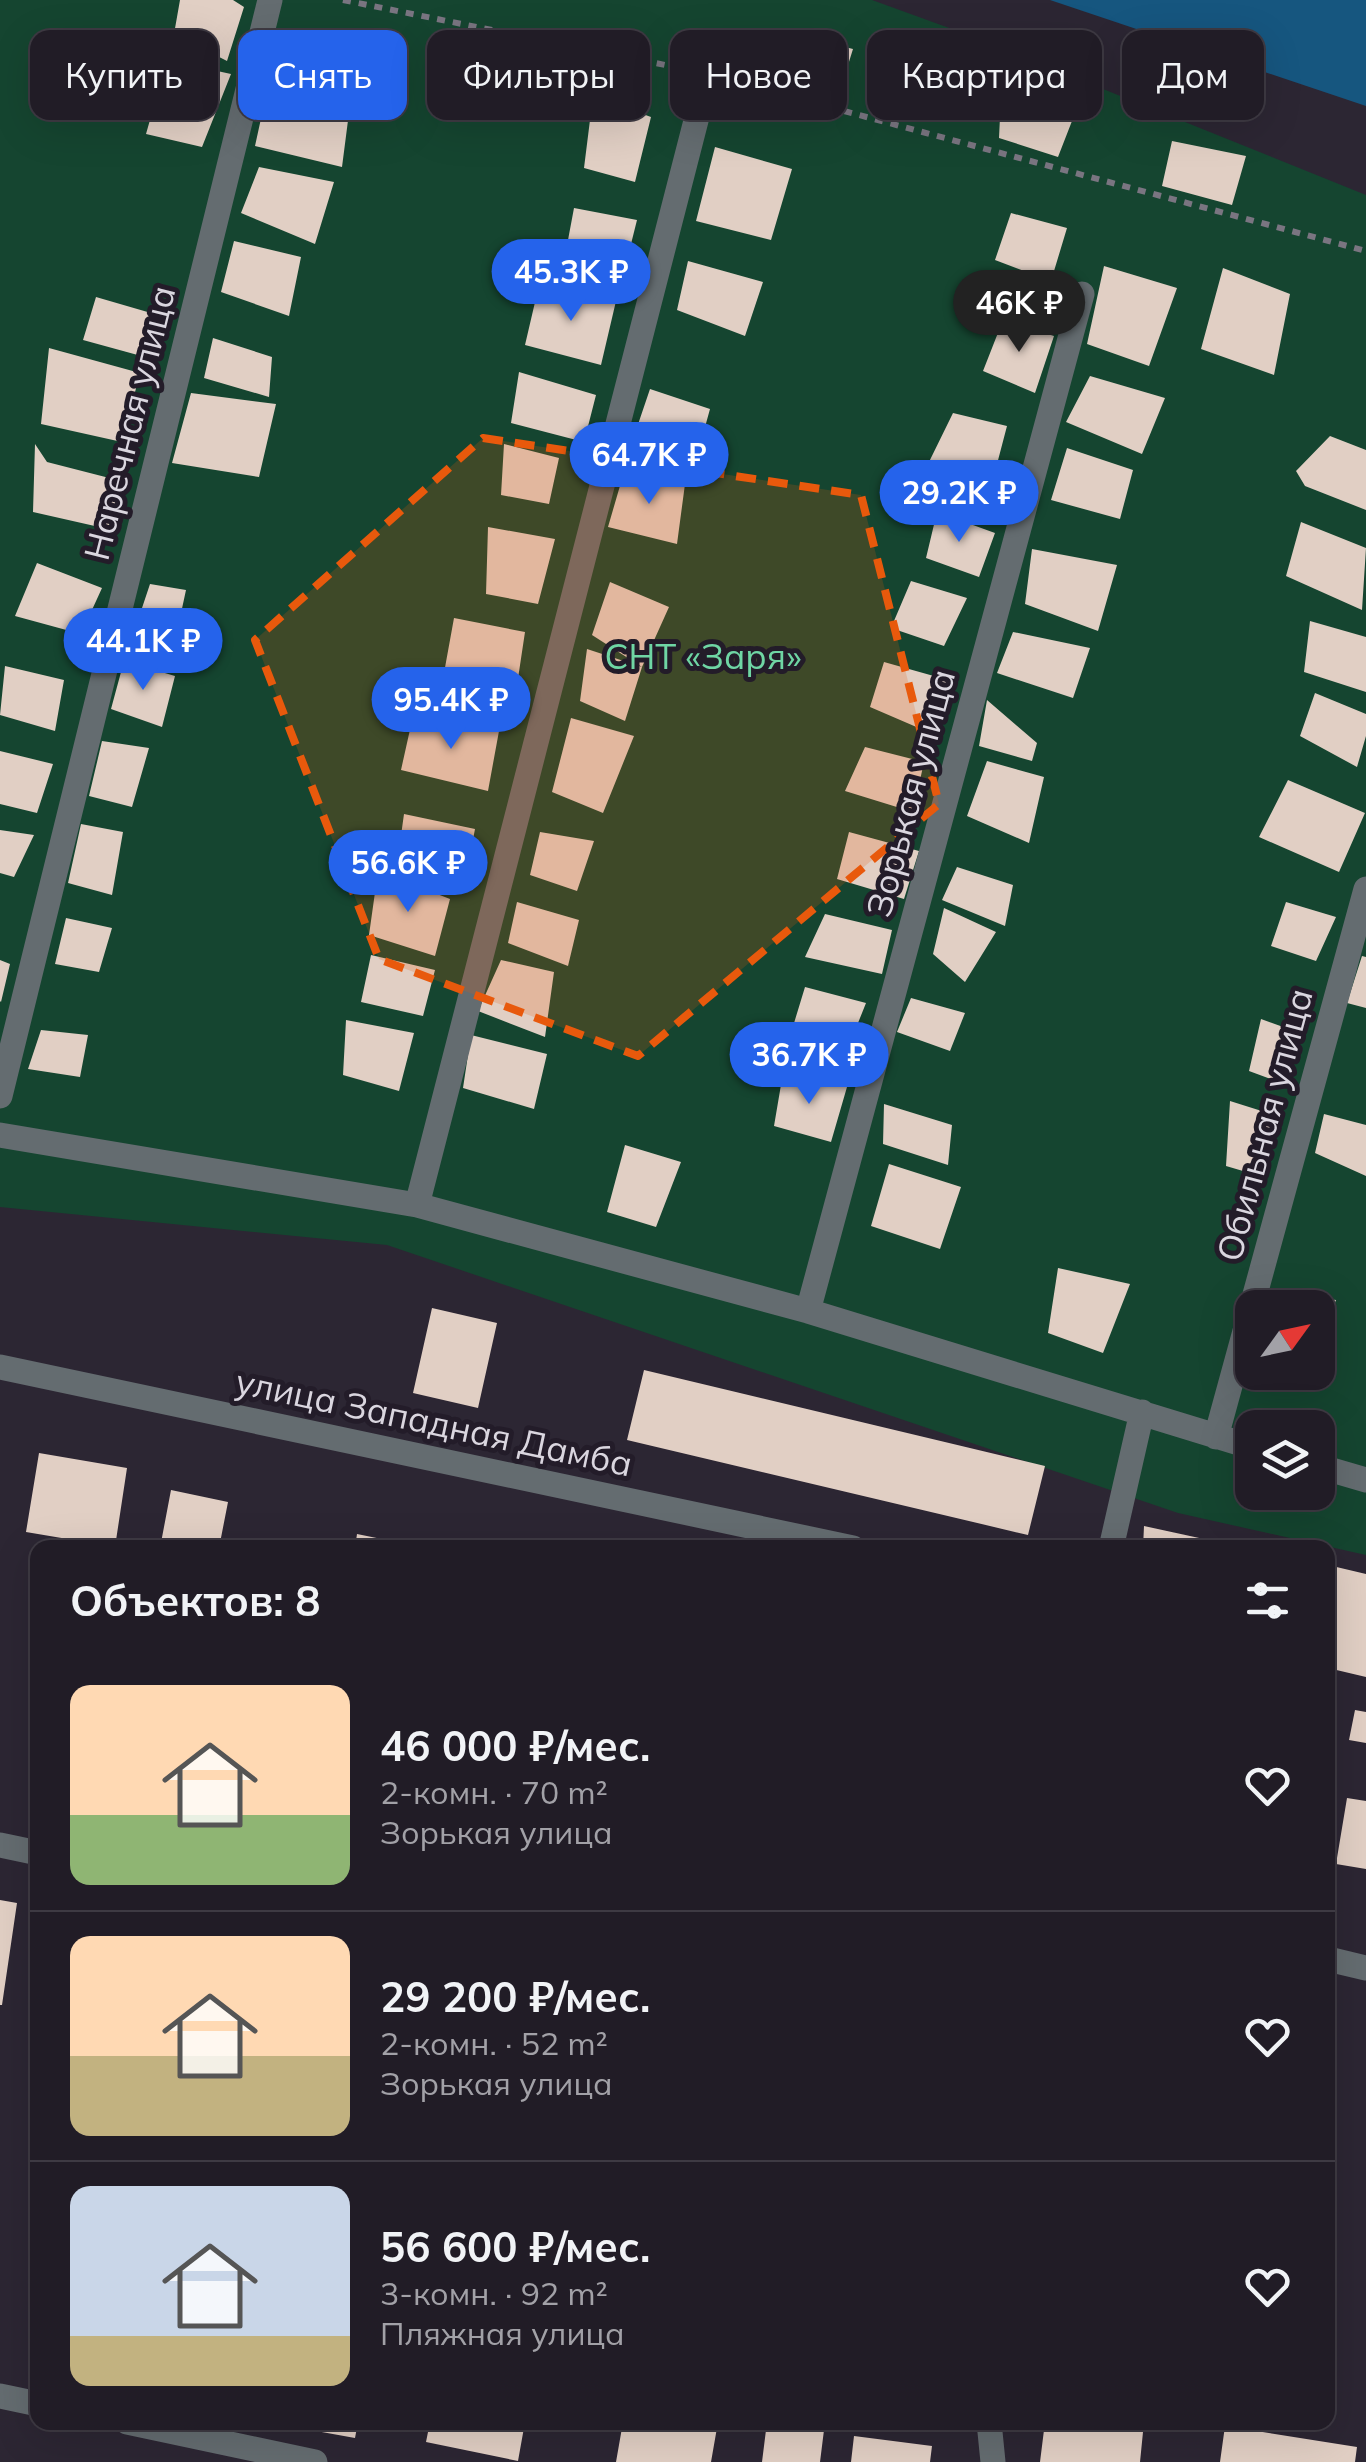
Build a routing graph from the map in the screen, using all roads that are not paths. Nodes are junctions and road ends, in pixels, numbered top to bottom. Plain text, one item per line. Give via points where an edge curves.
1 (270, 0) edge
2 (696, 120) edge
3 (1082, 294) dead end
4 (1366, 889) edge
5 (0, 1096) edge
6 (0, 1135) edge
7 (417, 1205) junction
8 (808, 1311) junction
9 (0, 1367) edge
10 (1142, 1412) junction
11 (1216, 1437) junction
12 (1235, 1442) edge
13 (1335, 1471) edge
14 (1366, 1480) edge
15 (814, 1540) edge
16 (1113, 1540) edge
17 (0, 1845) edge
18 (30, 1851) edge
19 (1335, 1961) edge
20 (1366, 1968) edge
21 (0, 2396) edge
22 (30, 2402) edge
23 (165, 2430) edge
24 (990, 2430) edge
25 (316, 2462) edge
26 (993, 2462) edge

1 - 5 street, Наречная улица
2 - 7 street
3 - 8 street, Зорькая улица
4 - 11 street, Обильная улица
6 - 7 street
7 - 8 street
8 - 10 street
9 - 15 street, улица Западная Дамба
10 - 11 street
10 - 16 street
11 - 12 street
13 - 14 street
17 - 18 street
19 - 20 street
21 - 22 street
23 - 25 street
24 - 26 street

